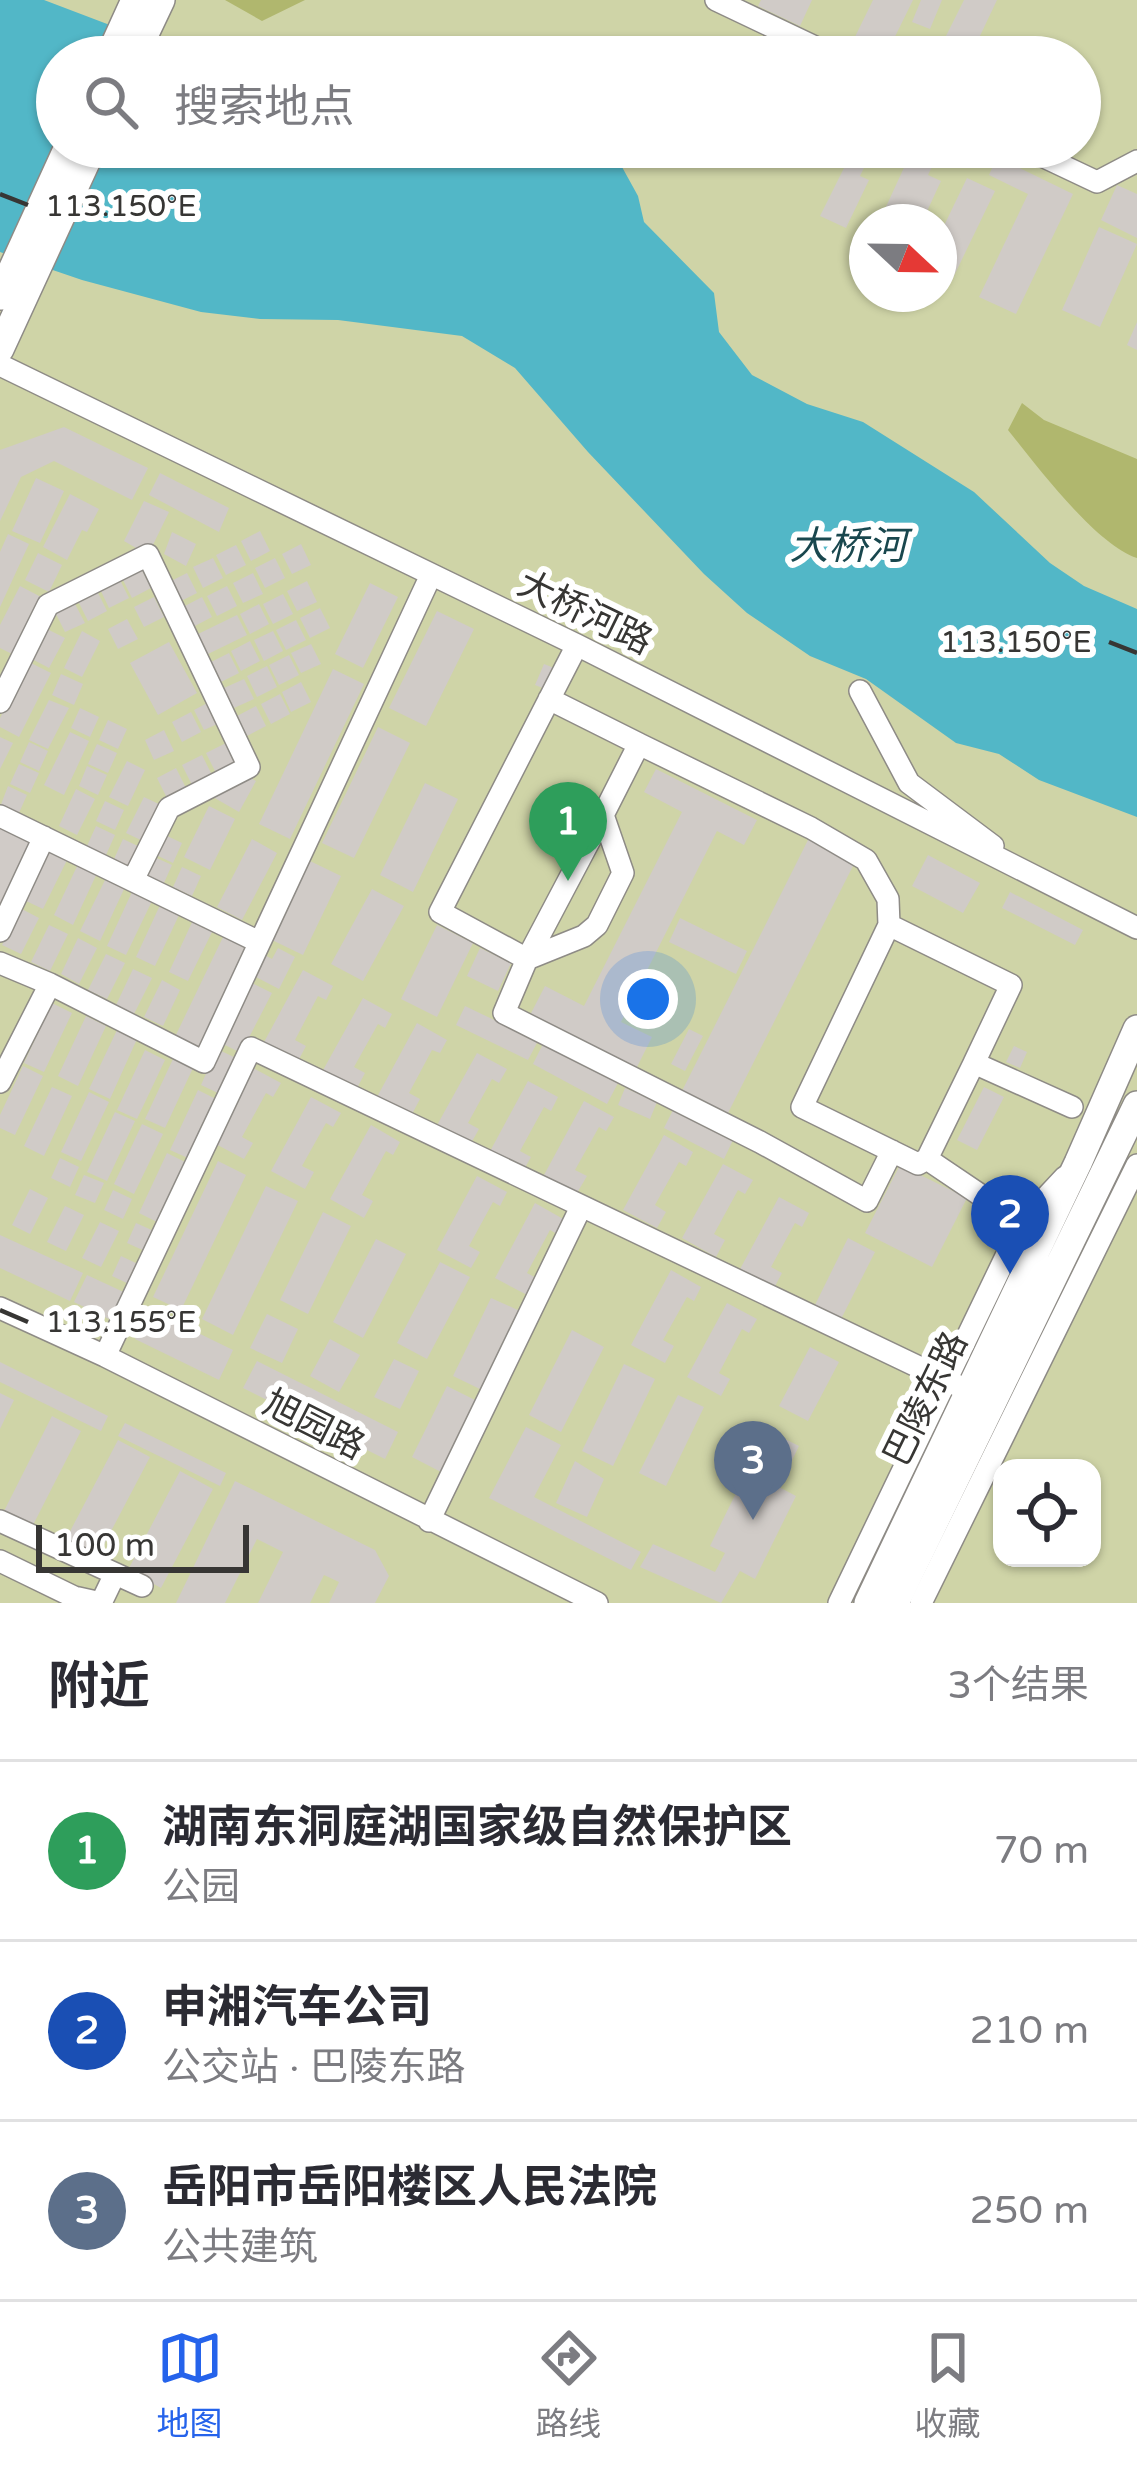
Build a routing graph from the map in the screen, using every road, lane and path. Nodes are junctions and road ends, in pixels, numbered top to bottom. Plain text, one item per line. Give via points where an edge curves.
1 (135, 0) edge
2 (161, 0) edge
3 (716, 0) edge
4 (119, 36) edge
5 (144, 36) edge
6 (792, 36) edge
7 (1137, 161) edge
8 (58, 168) edge
9 (84, 168) edge
10 (1067, 168) edge
11 (0, 296) edge
12 (2, 351) edge
13 (431, 575) junction
14 (577, 646) junction
15 (860, 691) dead end
16 (549, 699) junction
17 (0, 702) edge
18 (639, 744) junction
19 (603, 814) junction
20 (0, 816) edge
21 (44, 837) junction
22 (1016, 870) junction
23 (133, 880) junction
24 (889, 926) junction
25 (1137, 928) edge
26 (0, 931) edge
27 (260, 942) junction
28 (526, 959) junction
29 (0, 963) edge
30 (50, 984) junction
31 (1137, 1030) edge
32 (974, 1064) junction
33 (0, 1082) edge
34 (1137, 1106) edge
35 (1072, 1107) dead end
36 (892, 1151) junction
37 (927, 1159) junction
38 (1078, 1163) junction
39 (1137, 1165) edge
40 (580, 1209) junction
41 (1022, 1223) junction
42 (0, 1308) edge
43 (105, 1356) junction
44 (957, 1386) junction
45 (0, 1521) edge
46 (429, 1521) junction
47 (0, 1561) edge
48 (115, 1574) junction
49 (142, 1586) dead end
50 (597, 1603) edge
51 (839, 1603) edge
52 (868, 1603) edge
53 (895, 1603) edge
54 (921, 1603) edge

1 - 4 main road
2 - 5 main road
3 - 6 street
7 - 10 street via 1096,182
8 - 11 main road
9 - 12 main road
12 - 13 street, 大桥河路
13 - 14 street, 大桥河路
13 - 27 street
14 - 16 street
14 - 22 street, 大桥河路
15 - 22 street via 909,783
16 - 18 street
16 - 28 street via 440,912
17 - 23 street via 48,605 148,555 248,767 169,808
18 - 19 street
18 - 24 street via 866,860 888,898
19 - 28 street
19 - 28 street via 623,873 597,926
20 - 21 street
21 - 23 street
21 - 26 street
22 - 25 street, 大桥河路
23 - 27 street
24 - 32 street via 1011,986
24 - 36 street via 802,1107
27 - 30 street via 204,1062
28 - 36 street via 504,1013 867,1201
29 - 30 street
30 - 33 street
31 - 38 main road, 巴陵东路
32 - 35 street
32 - 37 street
34 - 53 main road, 巴陵东路
36 - 37 street via 918,1164
37 - 41 street
38 - 41 street
38 - 44 main road, 巴陵东路
39 - 54 street
40 - 43 street via 251,1048
40 - 44 street
40 - 46 street
41 - 44 street
42 - 43 street, 旭园路
43 - 46 street, 旭园路
44 - 51 street
44 - 52 main road, 巴陵东路
45 - 48 street
46 - 50 street, 旭园路
47 - 48 street via 100,1603
48 - 49 street

